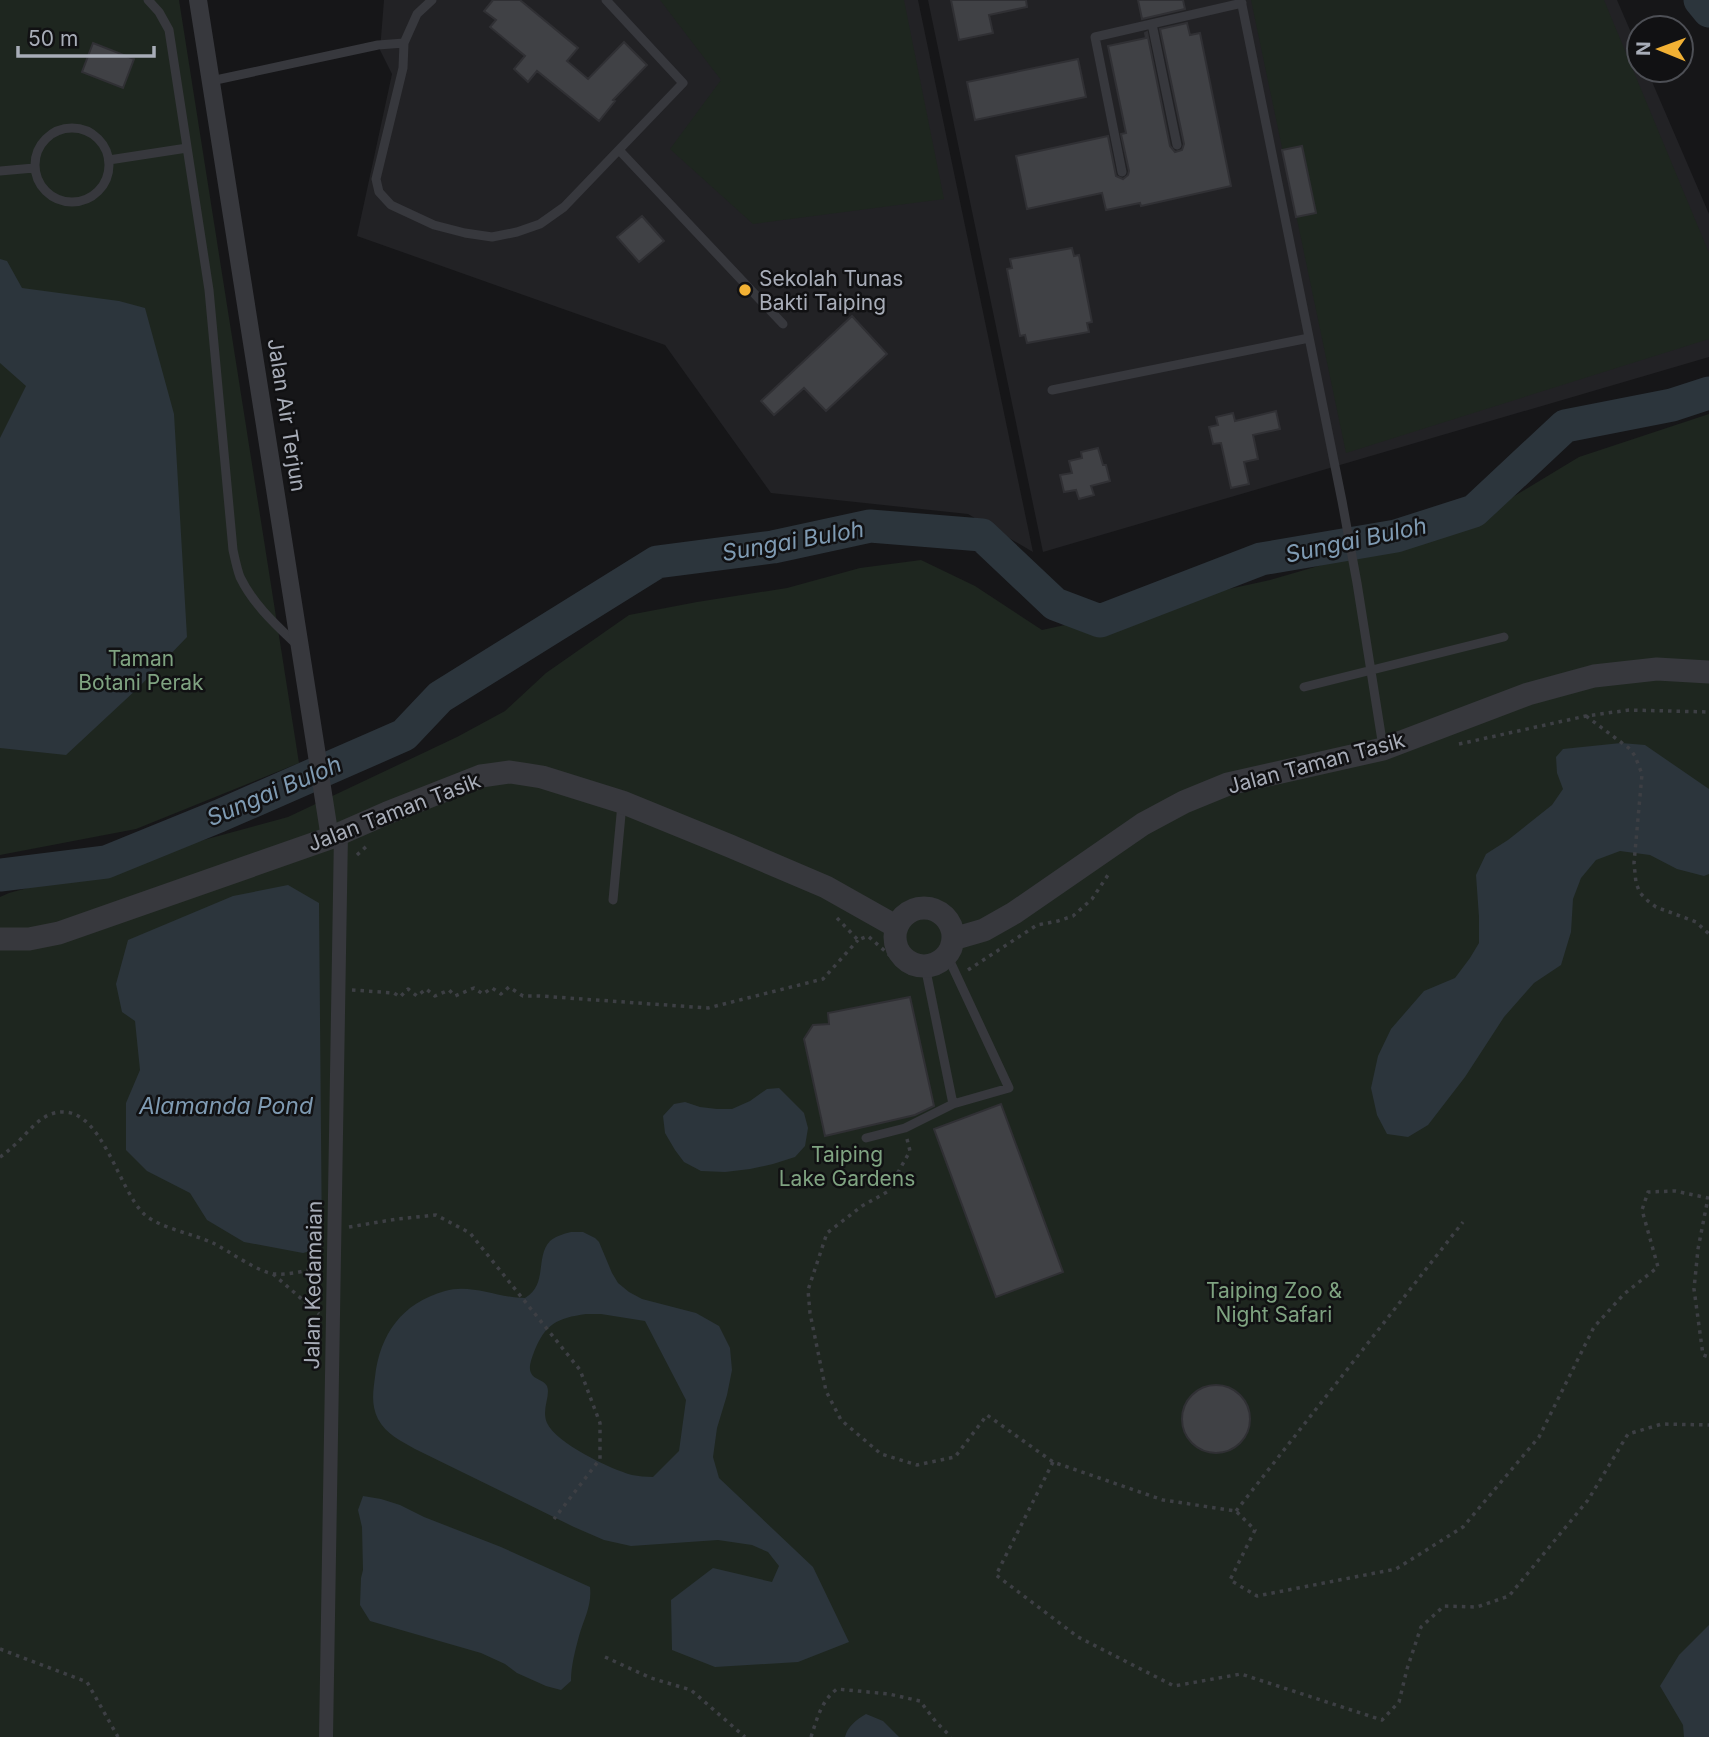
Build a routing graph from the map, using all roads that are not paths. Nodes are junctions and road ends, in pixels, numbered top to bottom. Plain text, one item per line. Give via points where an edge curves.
1 (148, 0) edge
2 (198, 0) edge
3 (432, 0) edge
4 (607, 0) edge
5 (1241, 2) edge
6 (1152, 24) junction
7 (404, 43) junction
8 (211, 81) junction
9 (1177, 145) dead end
10 (187, 148) junction
11 (619, 149) junction
12 (109, 160) junction
13 (34, 168) junction
14 (0, 171) edge
15 (1122, 172) dead end
16 (783, 324) dead end
17 (1309, 338) junction
18 (1052, 390) dead end
19 (1504, 637) dead end
20 (300, 648) junction
21 (1371, 671) junction
22 (1709, 671) edge
23 (1304, 687) dead end
24 (1383, 749) junction
25 (622, 802) junction
26 (335, 835) junction
27 (613, 900) dead end
28 (897, 928) junction
29 (0, 939) edge
30 (950, 947) junction
31 (927, 975) junction
32 (953, 1104) junction
33 (866, 1138) dead end
34 (326, 1737) edge

1 - 10 lane via 169,30
2 - 8 street, Jalan Air Terjun
3 - 7 lane via 417,14
4 - 11 lane via 683,83
5 - 6 lane
5 - 17 lane
6 - 9 lane
6 - 15 lane via 1095,37
7 - 8 lane
7 - 11 lane via 376,179 379,192 408,215 465,233 492,237 517,232 540,224 565,207
8 - 20 street, Jalan Air Terjun
10 - 12 lane
10 - 20 lane via 209,290 233,550 252,598
11 - 16 lane
12 - 13 lane via 97,137 74,127 50,134 41,143
12 - 13 lane via 109,172 97,193 76,203 43,190
13 - 14 lane
17 - 18 lane
17 - 21 lane
19 - 21 lane
20 - 26 street, Jalan Air Terjun via 326,807
21 - 23 lane
21 - 24 lane
22 - 24 street, Jalan Taman Tasik via 1657,668 1594,676 1528,694
24 - 30 street, Jalan Taman Tasik via 1228,784 1184,802 1143,824 1014,913
25 - 26 street, Jalan Taman Tasik via 510,772 481,776
25 - 27 lane
25 - 28 street, Jalan Taman Tasik via 826,887
26 - 29 street, Jalan Taman Tasik via 59,933
26 - 34 street, Jalan Kedamaian via 342,860
28 - 30 street via 916,908 934,909 949,921
28 - 31 street via 901,954
30 - 31 street, Jalan Taman Tasik
30 - 32 lane via 958,976 1009,1088
31 - 32 lane
32 - 33 lane via 905,1128

